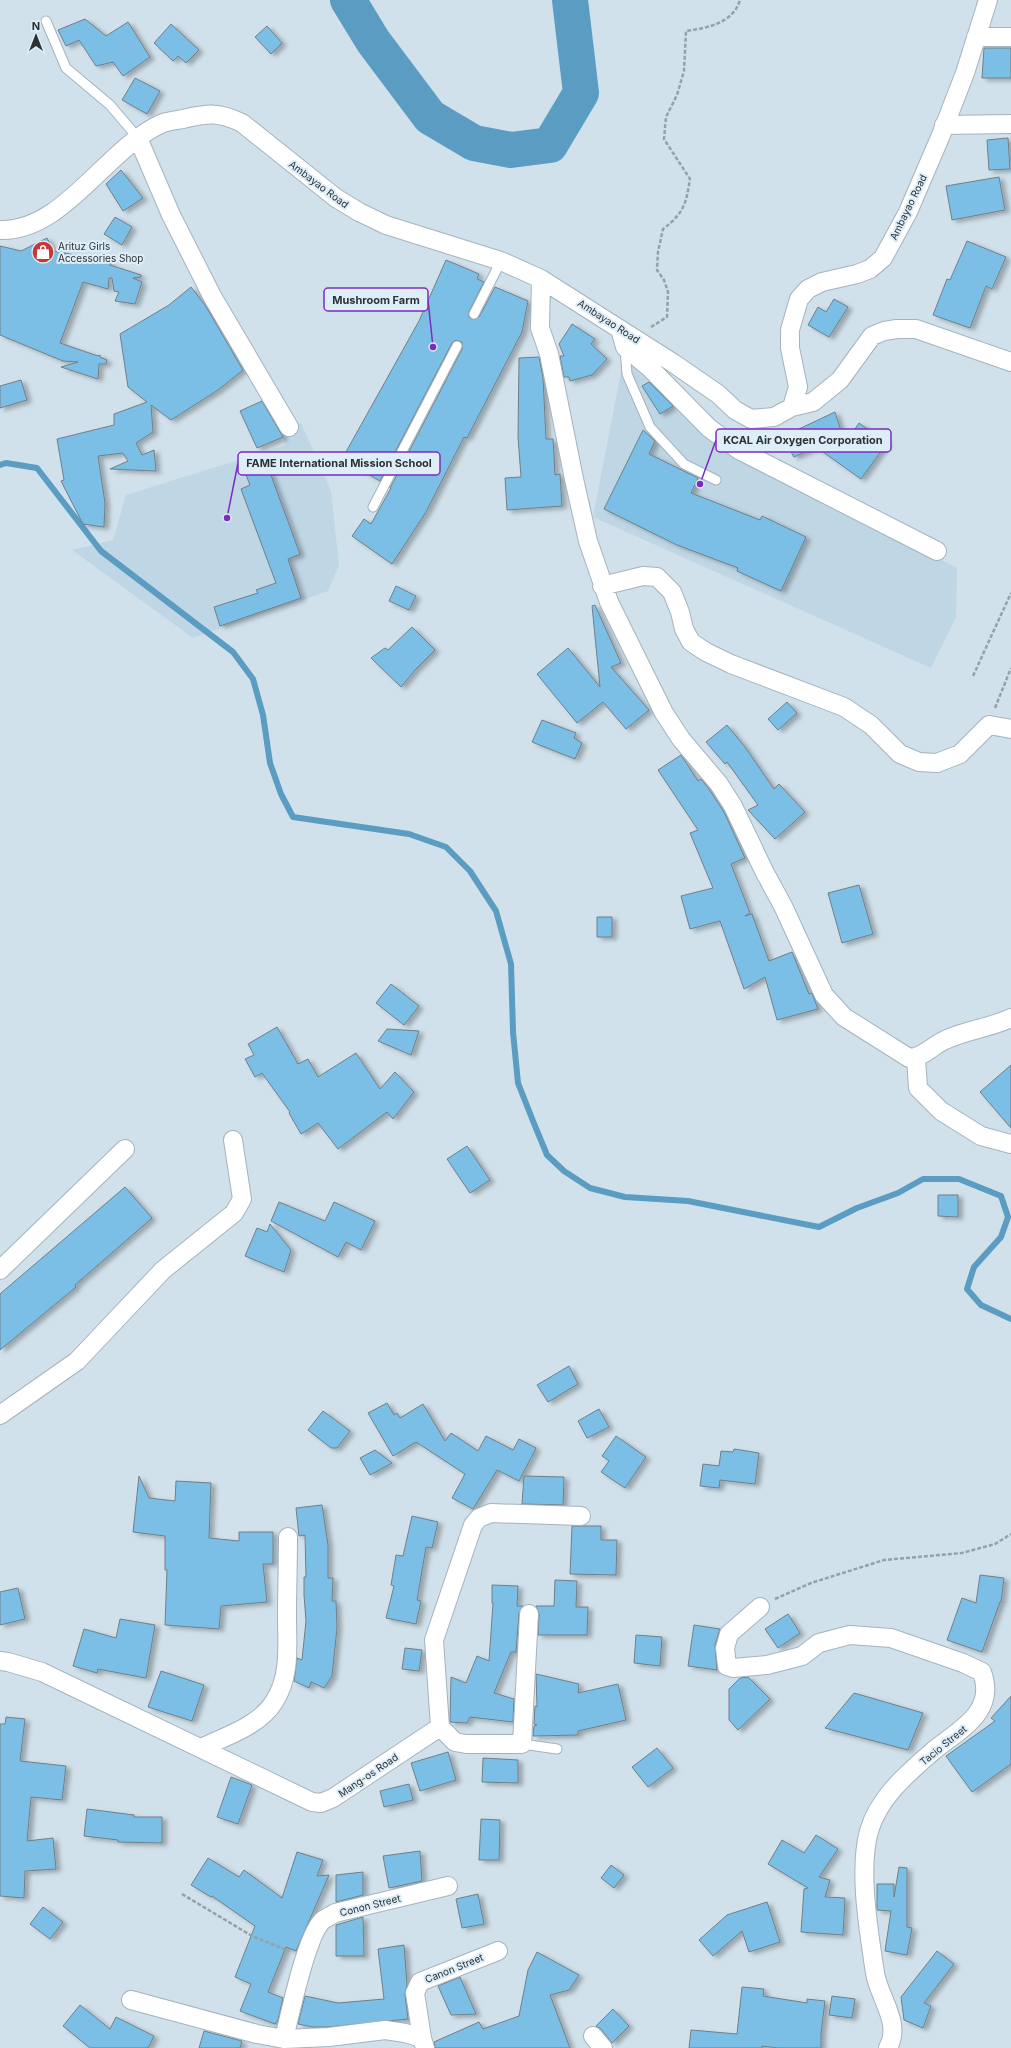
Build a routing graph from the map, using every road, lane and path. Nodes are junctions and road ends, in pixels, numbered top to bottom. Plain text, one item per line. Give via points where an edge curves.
1 (740, 0) edge
2 (988, 0) edge
3 (46, 21) dead end
4 (976, 37) junction
5 (1011, 37) edge
6 (1011, 124) edge
7 (944, 126) junction
8 (138, 138) junction
9 (0, 230) edge
10 (501, 261) junction
11 (541, 279) junction
12 (474, 314) dead end
13 (620, 329) junction
14 (457, 346) dead end
15 (625, 346) junction
16 (1011, 362) edge
17 (792, 407) junction
18 (289, 427) dead end
19 (716, 480) dead end
20 (373, 506) dead end
21 (937, 551) dead end
22 (602, 586) junction
23 (1011, 593) edge
24 (1011, 668) edge
25 (973, 676) dead end
26 (989, 725) junction
27 (1011, 729) edge
28 (1011, 1018) edge
29 (916, 1058) junction
30 (233, 1140) dead end
31 (1011, 1144) edge
32 (125, 1149) dead end
33 (0, 1270) edge
34 (0, 1415) edge
35 (581, 1516) dead end
36 (1011, 1534) edge
37 (288, 1537) dead end
38 (760, 1606) joint
39 (529, 1614) dead end
40 (0, 1661) edge
41 (440, 1727) junction
42 (522, 1744) junction
43 (201, 1748) junction
44 (557, 1749) dead end
45 (448, 1886) dead end
46 (182, 1894) dead end
47 (498, 1950) dead end
48 (306, 1958) junction
49 (131, 2000) dead end
50 (284, 2039) junction
51 (424, 2043) edge
52 (888, 2048) edge

1 - 13 path via 738,8 721,23 686,31 684,71 677,95 666,117 664,139 690,179 687,200 677,219 663,229 658,252 657,270 668,292 667,317 651,327
2 - 4 street, Ambayao Road
3 - 8 lane via 66,68 110,105
4 - 5 street
4 - 7 street, Ambayao Road
6 - 7 street
7 - 17 street, Ambayao Road via 908,212 883,258 870,269 858,274 822,282 808,289 799,299 790,330 790,348 798,387
8 - 9 street, Ambayao Road via 81,187 63,207 34,223
8 - 10 street, Ambayao Road via 163,123 202,114 224,115 242,124 336,198 359,212 386,225
8 - 18 street via 171,215 212,296
10 - 11 street, Ambayao Road
10 - 12 lane
11 - 13 street, Ambayao Road
11 - 22 street via 540,328 550,354 574,479 588,541
13 - 15 street
13 - 17 street, Ambayao Road via 751,419 774,417
14 - 20 lane
15 - 19 lane via 627,374 650,427 684,464
15 - 21 street via 709,428 739,450
16 - 17 street via 916,329 884,331 872,336 840,380 814,402
22 - 26 street via 643,576 657,577 672,592 691,642 732,664 844,707 871,725 900,754 919,762 937,763 960,754
22 - 29 street via 664,713 680,739 719,784 733,806 824,995 844,1017 903,1056
23 - 25 path
24 - 26 path
26 - 27 street
28 - 29 street via 944,1040
29 - 31 street via 918,1088 941,1111 981,1136
30 - 34 street via 242,1199 234,1213 163,1270 77,1361
32 - 33 street
35 - 41 street via 491,1513 479,1518 473,1525 434,1640
36 - 38 path via 995,1544 962,1553 884,1560 811,1583
37 - 43 street via 289,1652 283,1681 274,1702 250,1725
38 - 52 street, Tacio Street via 729,1634 725,1648 727,1666 733,1668 767,1665 802,1656 819,1643 850,1635 891,1638 964,1663 982,1672 986,1683 984,1698 965,1728 934,1751 893,1788 877,1809 869,1831 865,1853 868,1915 875,1975 893,2025
39 - 42 street
40 - 43 street, Mang-os Road via 42,1672
41 - 42 street via 455,1742
41 - 43 street, Mang-os Road via 333,1798 321,1803 312,1802
42 - 44 lane
45 - 48 street, Conon Street via 335,1914 322,1921 312,1938
46 - 48 path via 252,1936
47 - 51 street, Canon Street via 420,1982 415,1993
48 - 50 street, Conon Street
49 - 50 street
50 - 51 street via 329,2037 385,2030 405,2032

